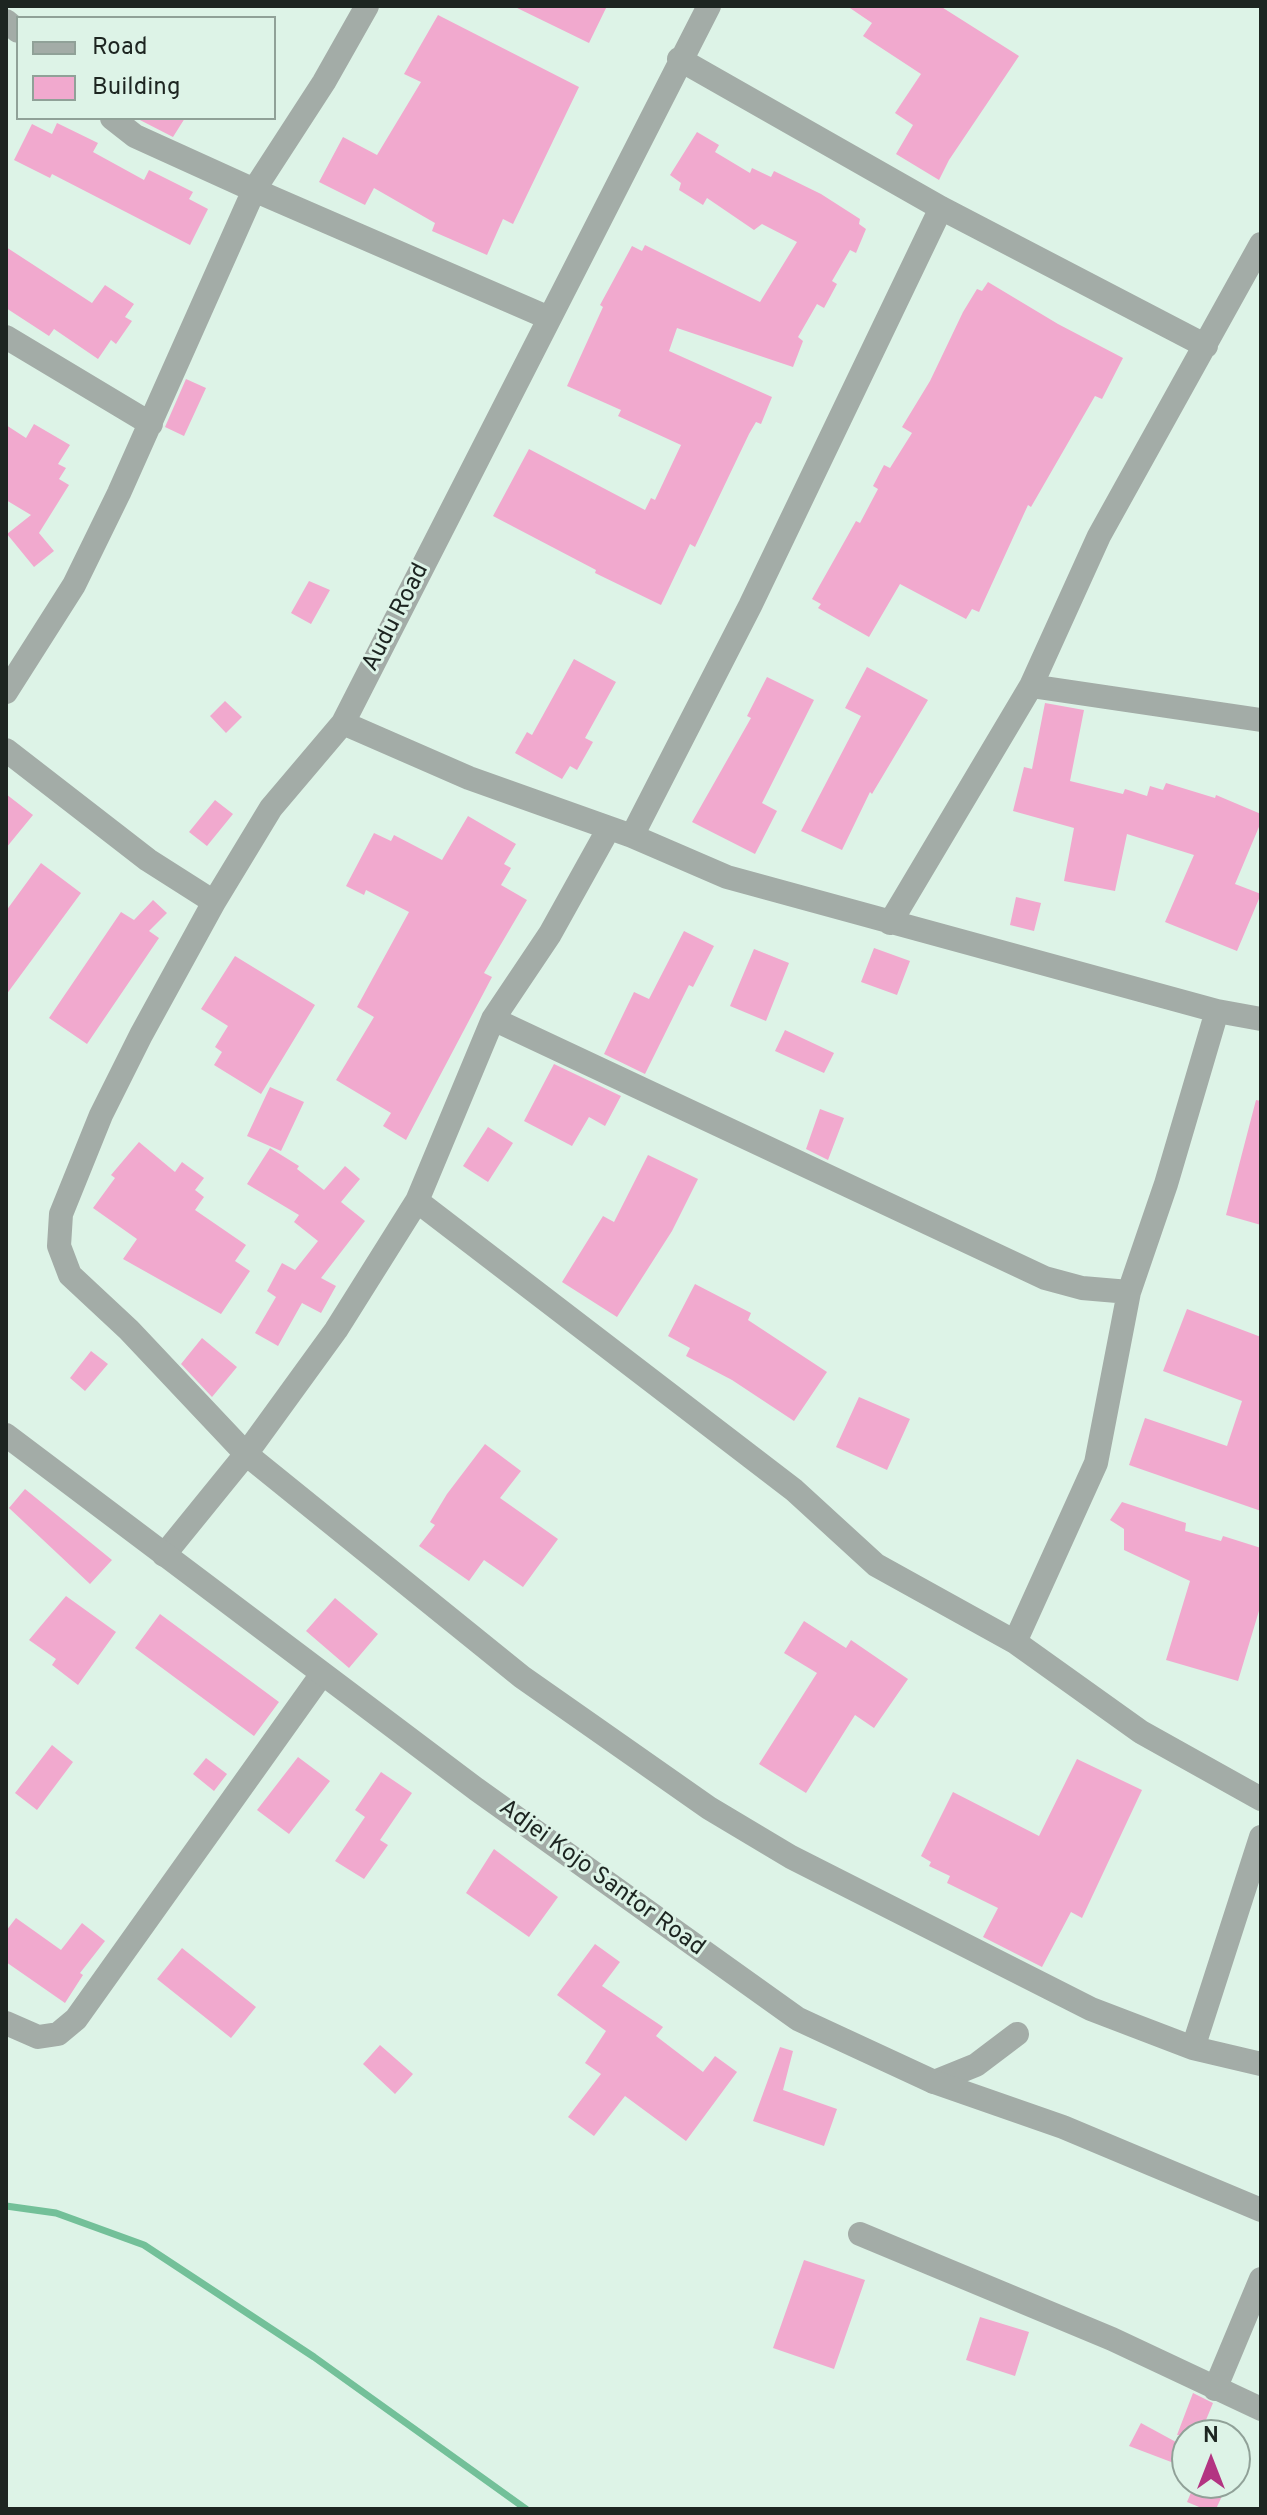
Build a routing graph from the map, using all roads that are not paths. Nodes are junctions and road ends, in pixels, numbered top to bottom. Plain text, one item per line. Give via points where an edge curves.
1 (367, 6) edge
2 (709, 6) edge
3 (679, 59) junction
4 (115, 120) edge
5 (254, 190) junction
6 (941, 208) junction
7 (1261, 244) edge
8 (549, 318) junction
9 (6, 337) edge
10 (1206, 346) junction
11 (151, 424) junction
12 (1031, 686) junction
13 (6, 692) edge
14 (1261, 720) edge
15 (343, 723) junction
16 (6, 750) edge
17 (609, 828) junction
18 (632, 836) junction
19 (214, 902) junction
20 (890, 923) junction
21 (1217, 1011) junction
22 (493, 1019) junction
23 (1261, 1019) edge
24 (417, 1201) junction
25 (1129, 1292) junction
26 (6, 1435) edge
27 (246, 1454) junction
28 (164, 1555) junction
29 (1015, 1642) junction
30 (322, 1674) junction
31 (1261, 1799) edge
32 (1261, 1837) edge
33 (6, 2023) edge
34 (1017, 2034) dead end
35 (1193, 2048) junction
36 (1261, 2064) edge
37 (934, 2082) junction
38 (1261, 2210) edge
39 (860, 2234) dead end
40 (1261, 2279) edge
41 (1215, 2389) junction
42 (1261, 2409) edge

1 - 5 street
2 - 3 street, Audu Road
3 - 6 street
3 - 8 street, Audu Road
4 - 5 street via 135,136
5 - 8 street
5 - 11 street
6 - 10 street
6 - 18 street via 750,606
7 - 10 street
8 - 15 street, Audu Road
9 - 11 street
10 - 12 street via 1099,536
11 - 13 street via 74,585
12 - 14 street
12 - 20 street
15 - 17 street via 469,778
15 - 19 street, Audu Road via 271,808
16 - 19 street via 148,860
17 - 18 street
17 - 22 street via 550,934
18 - 20 street via 727,877
19 - 27 street, Audu Road via 101,1115 61,1214 59,1246 70,1275
20 - 21 street
21 - 23 street
21 - 25 street
22 - 24 street
22 - 25 street via 1045,1278
24 - 27 street via 336,1330
24 - 29 street via 794,1490 876,1565
25 - 29 street via 1096,1463
26 - 28 street, Adjei Kojo Santor Road
27 - 28 street
27 - 35 street via 522,1677 709,1808 791,1857 1047,1989
28 - 30 street, Adjei Kojo Santor Road
29 - 31 street via 1141,1732
30 - 33 street via 76,2019 58,2034 38,2037
30 - 37 street, Adjei Kojo Santor Road via 764,1997 809,2025
32 - 35 street
34 - 37 street via 976,2065
35 - 36 street
37 - 38 street, Adjei Kojo Santor Road via 1063,2127
39 - 41 street via 1112,2339
40 - 41 street
41 - 42 street

